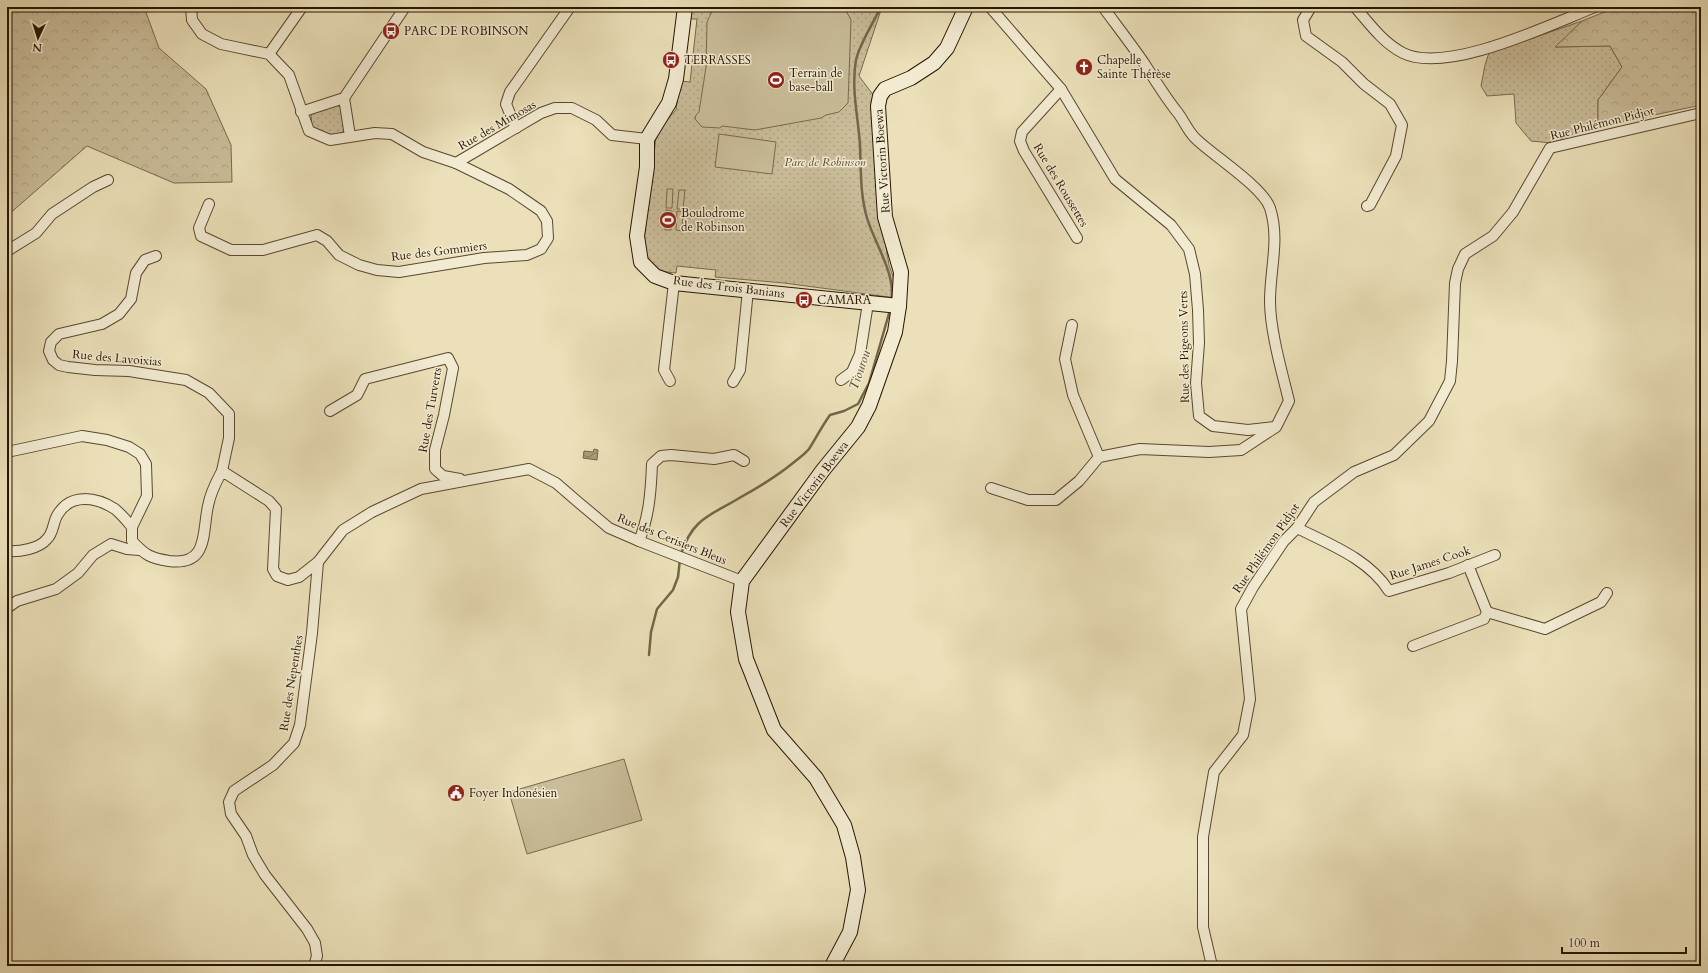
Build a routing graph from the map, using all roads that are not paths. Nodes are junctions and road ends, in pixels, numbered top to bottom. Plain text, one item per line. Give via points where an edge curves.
1 (191, 7) edge
2 (302, 7) edge
3 (405, 7) edge
4 (570, 7) edge
5 (685, 7) edge
6 (966, 7) edge
7 (990, 7) edge
8 (1103, 7) edge
9 (1311, 7) edge
10 (1355, 7) edge
11 (1595, 7) edge
12 (269, 54) junction
13 (1062, 89) junction
14 (344, 98) junction
15 (301, 112) junction
16 (1701, 113) edge
17 (516, 128) junction
18 (350, 136) junction
19 (647, 139) junction
20 (456, 163) junction
21 (108, 180) dead end
22 (209, 204) dead end
23 (1367, 206) dead end
24 (1077, 238) dead end
25 (7, 252) edge
26 (156, 256) dead end
27 (674, 283) junction
28 (748, 290) junction
29 (868, 303) junction
30 (893, 305) junction
31 (1072, 325) dead end
32 (841, 380) dead end
33 (670, 381) dead end
34 (733, 382) dead end
35 (330, 411) dead end
36 (1276, 427) junction
37 (7, 452) edge
38 (1099, 457) junction
39 (744, 461) dead end
40 (222, 471) junction
41 (470, 480) junction
42 (991, 488) dead end
43 (132, 526) junction
44 (1297, 528) junction
45 (639, 541) junction
46 (140, 550) junction
47 (7, 551) edge
48 (1495, 555) dead end
49 (318, 562) junction
50 (1468, 565) junction
51 (742, 581) junction
52 (1607, 592) dead end
53 (7, 608) edge
54 (1486, 612) junction
55 (1413, 646) dead end
56 (314, 966) edge
57 (832, 966) edge
58 (1212, 966) edge

1 - 12 street via 192,20 202,34 221,44
2 - 12 street
3 - 14 street
4 - 17 street via 510,92 506,104
5 - 19 street via 676,79 669,103
6 - 30 street, Rue Victorin Boewa via 947,48 934,62 911,78 885,89 880,96 878,106 885,217 902,272
7 - 13 street, Rue des Pigeons Verts
8 - 36 street via 1195,138 1243,178 1265,199 1269,207 1275,245 1270,301 1289,401
9 - 23 street via 1303,20 1306,36 1342,62 1364,84 1390,104 1402,126 1396,156 1370,205
10 - 11 street via 1389,45 1404,54 1427,58 1487,50
12 - 15 street, Rue des Mimosas via 289,75
13 - 24 street, Rue des Roussettes via 1022,132 1020,141
13 - 36 street, Rue des Pigeons Verts via 1115,179 1171,226 1189,249 1198,310 1196,383 1199,416 1213,426 1248,430
14 - 15 street
14 - 18 street
15 - 18 street, Rue des Mimosas via 309,131 323,138 330,140
16 - 44 street, Rue Philémon Pidjot via 1550,148 1513,212 1493,236 1465,254 1461,261 1455,283 1450,381 1429,420 1394,455 1354,472 1314,502
17 - 19 street, Rue des Mimosas via 555,108 572,108 596,120 612,135
17 - 20 street, Rue des Mimosas
18 - 20 street, Rue des Mimosas via 392,134 423,152
19 - 27 street, Rue des Trois Banians via 647,167 637,236 641,262 655,276
20 - 22 street, Rue des Gommiers via 509,189 541,211 547,221 548,238 541,250 527,255 484,258 399,272 359,265 339,255 327,241 317,236 263,250 231,250 201,236 199,228
21 - 25 street via 52,214 36,233
26 - 40 street, Rue des Lavoixias via 145,260 136,273 131,299 119,314 102,324 59,334 51,342 49,351 53,360 60,365 136,372 186,380 209,393 229,414 229,438
27 - 28 street, Rue des Trois Banians
27 - 33 street via 664,370
28 - 29 street, Rue des Trois Banians
28 - 34 street via 740,370
29 - 30 street, Rue des Trois Banians
29 - 32 street via 860,354 852,372
30 - 51 street, Rue Victorin Boewa via 894,332 872,401 858,427 823,470
31 - 38 street via 1064,359 1073,395
35 - 41 street, Rue des Turverts via 357,395 365,379 448,358 453,368 435,450 435,469 443,476
36 - 38 street via 1241,450 1210,452 1140,449
37 - 43 street via 82,436 129,447 140,454 146,464 147,496
38 - 42 street via 1079,481 1056,500 1028,500
39 - 45 street via 734,455 714,459 661,456 652,464 646,526
40 - 46 street via 208,505 200,549 192,558 180,562 151,558
40 - 49 street, Rue des Cerisiers Bleus via 269,501 276,510 272,569 277,576 288,580 299,577
41 - 45 street, Rue des Cerisiers Bleus via 529,469 556,483 609,528
41 - 49 street, Rue des Cerisiers Bleus via 422,489 372,512 343,530
43 - 46 street via 132,541
43 - 47 street via 115,509 95,500 82,498 67,503 57,514 48,539 40,545
44 - 50 street, Rue James Cook via 1353,557 1382,579 1389,591
44 - 58 street, Rue Philémon Pidjot via 1253,587 1241,609 1250,698 1243,735 1214,772 1202,837 1203,927
45 - 51 street, Rue des Cerisiers Bleus
46 - 53 street via 111,544 93,556 78,573 56,589 17,601
48 - 50 street, Rue James Cook
49 - 56 street, Rue des Nepenthes via 300,725 294,743 273,765 234,791 229,802 231,814 246,836 253,855 265,875 315,943 317,956
50 - 54 street
51 - 57 street, Rue Victorin Boewa via 738,612 746,659 774,730 816,778 844,825 853,857 858,890 850,932
52 - 54 street via 1601,602 1545,629
54 - 55 street via 1484,619

